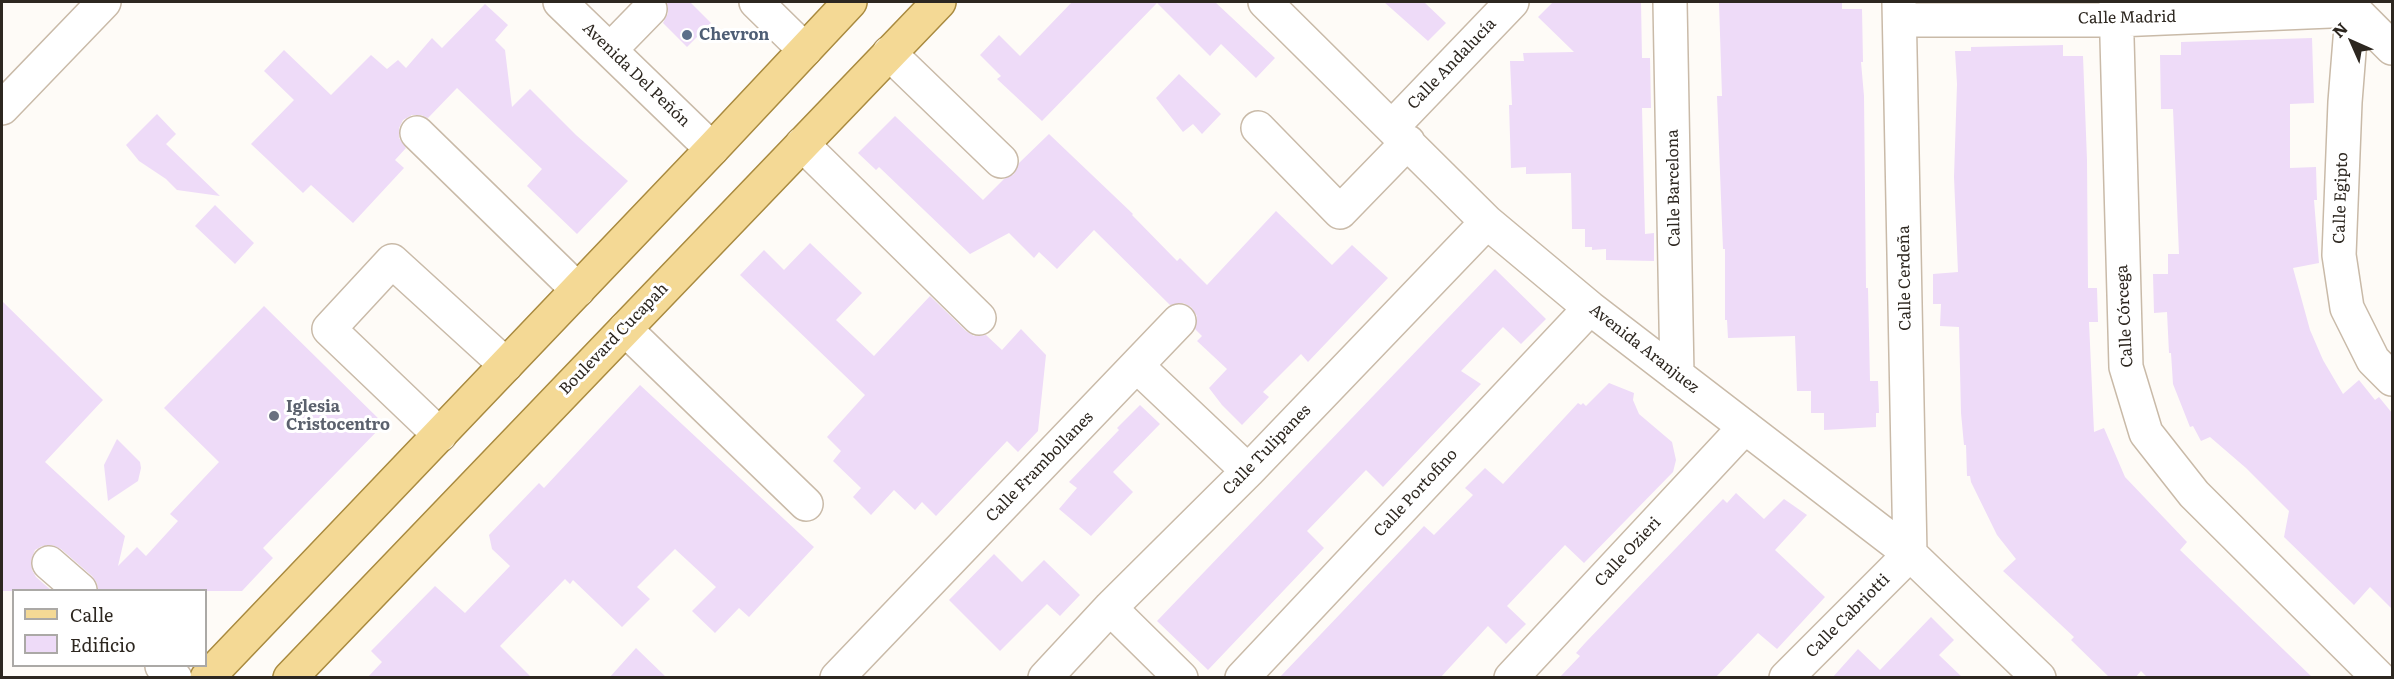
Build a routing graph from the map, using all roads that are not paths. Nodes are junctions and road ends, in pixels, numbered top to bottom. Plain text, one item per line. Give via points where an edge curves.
1 (104, 2) edge
2 (560, 2) edge
3 (756, 2) edge
4 (850, 2) edge
5 (939, 2) edge
6 (1265, 2) edge
7 (1512, 2) edge
8 (1670, 2) edge
9 (2354, 6) edge
10 (650, 9) dead end
11 (1899, 11) edge
12 (2116, 11) edge
13 (2392, 48) edge
14 (610, 50) junction
15 (804, 50) junction
16 (889, 53) junction
17 (2, 108) edge
18 (1258, 128) dead end
19 (417, 133) dead end
20 (1400, 135) junction
21 (801, 144) junction
22 (712, 149) junction
23 (1001, 160) dead end
24 (1487, 222) junction
25 (578, 290) junction
26 (1590, 308) junction
27 (979, 318) dead end
28 (1179, 321) dead end
29 (625, 329) junction
30 (506, 365) junction
31 (1137, 366) junction
32 (1677, 375) junction
33 (2392, 380) edge
34 (1745, 427) junction
35 (440, 435) junction
36 (1248, 471) junction
37 (806, 504) dead end
38 (1910, 554) junction
39 (50, 563) dead end
40 (78, 589) edge
41 (1110, 608) junction
42 (163, 667) edge
43 (175, 678) edge
44 (207, 678) edge
45 (290, 678) edge
46 (837, 678) edge
47 (1045, 678) edge
48 (1181, 678) edge
49 (1242, 678) edge
50 (1511, 678) edge
51 (1786, 678) edge
52 (2039, 678) edge
53 (2379, 678) edge

1 - 17 street
2 - 14 street, Avenida Del Peñón
3 - 15 street
4 - 15 main road
5 - 16 main road, Boulevard Cucapah
6 - 20 street, Avenida Aranjuez
7 - 20 street, Calle Andalucía
8 - 32 street, Calle Barcelona
9 - 12 street, Calle Madrid
9 - 13 street
9 - 33 street, Calle Egipto via 2345,102 2339,255 2347,308 2373,360
10 - 14 street
11 - 12 street, Calle Madrid
11 - 38 street, Calle Cerdeña
12 - 53 street, Calle Córcega via 2126,367 2146,433 2194,494
14 - 22 street, Avenida Del Peñón
15 - 22 main road
16 - 21 main road, Boulevard Cucapah
16 - 23 street
18 - 20 street, Calle Andalucía via 1340,212
19 - 25 street
20 - 24 street, Avenida Aranjuez
21 - 27 street
21 - 29 main road, Boulevard Cucapah
22 - 25 main road
24 - 26 street, Avenida Aranjuez
24 - 36 street, Calle Tulipanes
25 - 30 main road
26 - 32 street, Avenida Aranjuez
26 - 49 street, Calle Portofino
28 - 31 street, Calle Frambollanes
29 - 37 street
29 - 45 main road, Boulevard Cucapah
30 - 35 main road
30 - 35 street via 392,261 329,329
31 - 36 street
31 - 46 street, Calle Frambollanes
32 - 34 street, Avenida Aranjuez
34 - 38 street, Avenida Aranjuez
34 - 50 street, Calle Ozieri
35 - 44 main road
36 - 41 street, Calle Tulipanes
38 - 51 street, Calle Cabriotti
38 - 52 street, Avenida Aranjuez
39 - 40 street
41 - 47 street, Calle Tulipanes
41 - 48 street
42 - 43 street

